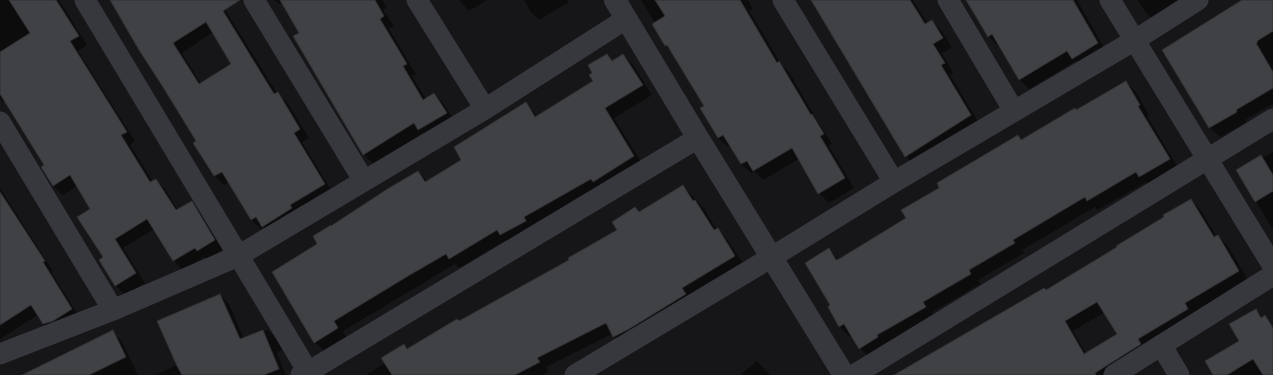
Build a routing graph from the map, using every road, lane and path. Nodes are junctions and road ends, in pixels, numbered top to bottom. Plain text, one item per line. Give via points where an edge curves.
1 (85, 0) edge
2 (254, 0) edge
3 (416, 0) edge
4 (615, 0) edge
5 (783, 0) edge
6 (948, 0) edge
7 (1110, 0) edge
8 (1198, 0) edge
9 (626, 19) junction
10 (1135, 40) junction
11 (485, 109) junction
12 (1014, 111) junction
13 (1273, 119) edge
14 (0, 122) edge
15 (698, 138) junction
16 (1207, 159) junction
17 (364, 181) junction
18 (894, 182) junction
19 (238, 256) junction
20 (772, 257) junction
21 (1273, 266) edge
22 (1273, 275) edge
23 (113, 310) junction
24 (1161, 345) junction
25 (0, 354) edge
26 (307, 374) edge
27 (575, 375) edge
28 (844, 375) edge
29 (854, 375) edge
30 (1114, 375) edge
31 (1179, 375) edge

1 - 19 street
2 - 17 street
3 - 11 street
4 - 9 street
5 - 18 street
6 - 12 street
7 - 10 street
8 - 10 street
9 - 11 street
9 - 15 street
10 - 12 street
10 - 16 street
11 - 17 street
12 - 18 street
13 - 16 street
14 - 23 street
15 - 20 street
15 - 26 street
16 - 21 street
16 - 29 street
17 - 19 street
18 - 20 street
19 - 23 street
19 - 26 street
20 - 27 street
20 - 28 street
22 - 24 street
23 - 25 street
24 - 30 street
24 - 31 street

